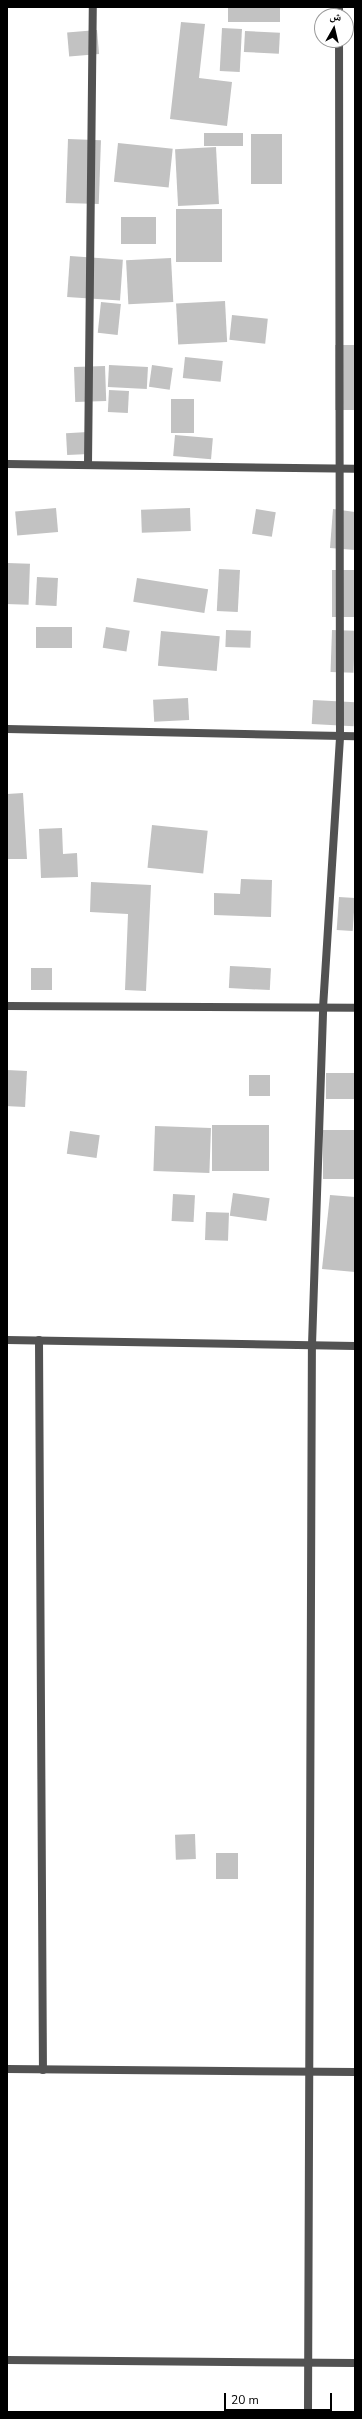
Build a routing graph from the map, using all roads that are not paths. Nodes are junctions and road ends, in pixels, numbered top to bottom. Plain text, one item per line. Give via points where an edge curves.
1 (93, 7) edge
2 (339, 48) edge
3 (7, 464) edge
4 (88, 465) junction
5 (339, 469) junction
6 (355, 469) edge
7 (7, 729) edge
8 (340, 736) junction
9 (355, 736) edge
10 (7, 1006) edge
11 (323, 1008) junction
12 (355, 1008) edge
13 (7, 1340) edge
14 (39, 1340) junction
15 (312, 1345) junction
16 (355, 1346) edge
17 (7, 2069) edge
18 (43, 2070) junction
19 (311, 2072) junction
20 (355, 2072) edge
21 (7, 2360) edge
22 (307, 2362) junction
23 (355, 2363) edge
24 (308, 2412) edge

1 - 4 street
2 - 5 street
3 - 4 street
4 - 5 street
5 - 6 street
5 - 8 street
7 - 8 street
8 - 9 street
8 - 11 street
10 - 11 street
11 - 12 street
11 - 15 street
13 - 14 street
14 - 15 street
14 - 18 street
15 - 16 street
15 - 19 street
17 - 18 street
18 - 19 street
19 - 20 street
19 - 22 street
21 - 22 street
22 - 23 street
22 - 24 street

